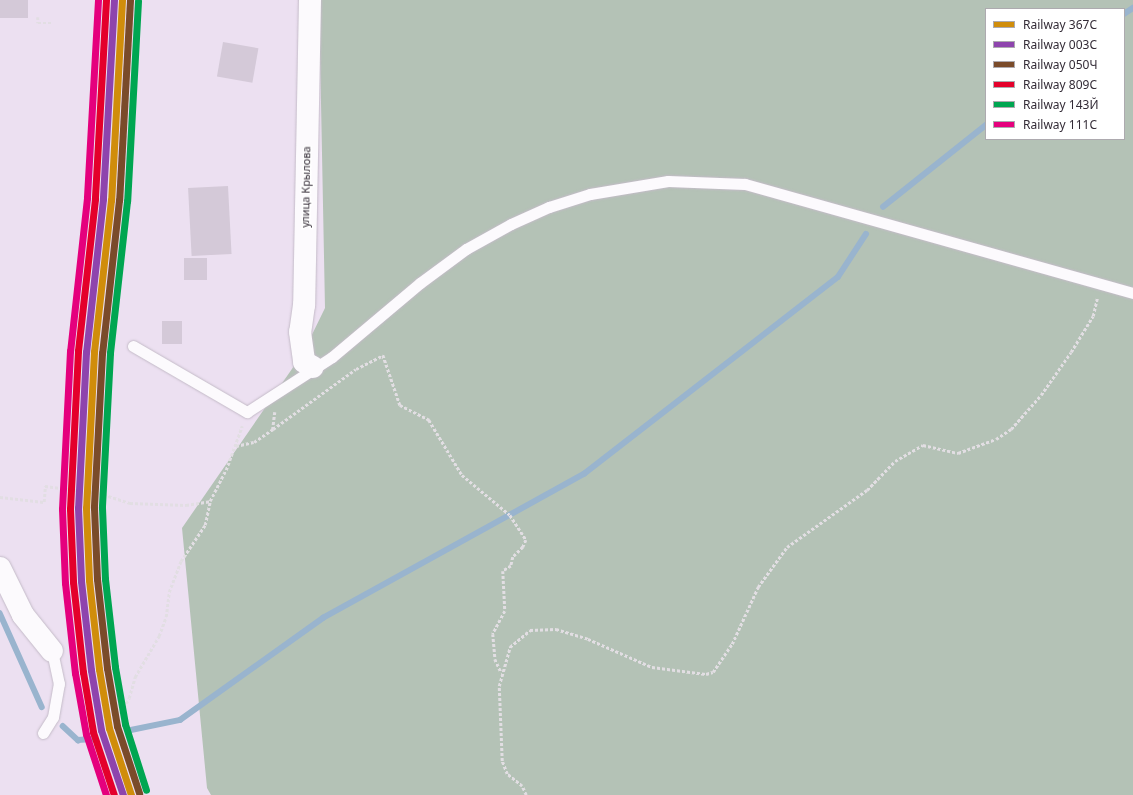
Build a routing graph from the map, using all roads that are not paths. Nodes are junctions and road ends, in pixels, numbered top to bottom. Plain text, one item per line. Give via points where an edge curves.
1 (310, 0) edge
2 (1133, 292) edge
3 (132, 346) dead end
4 (314, 367) junction
5 (0, 568) edge
6 (52, 651) joint
7 (43, 733) dead end

1 - 4 street, улица Крылова via 304,305 300,332 304,362
2 - 4 lane via 745,184 668,181 590,194 549,207 511,224 454,257 332,357
3 - 4 lane via 247,412
5 - 6 street via 23,615
6 - 7 lane via 59,684 53,717

